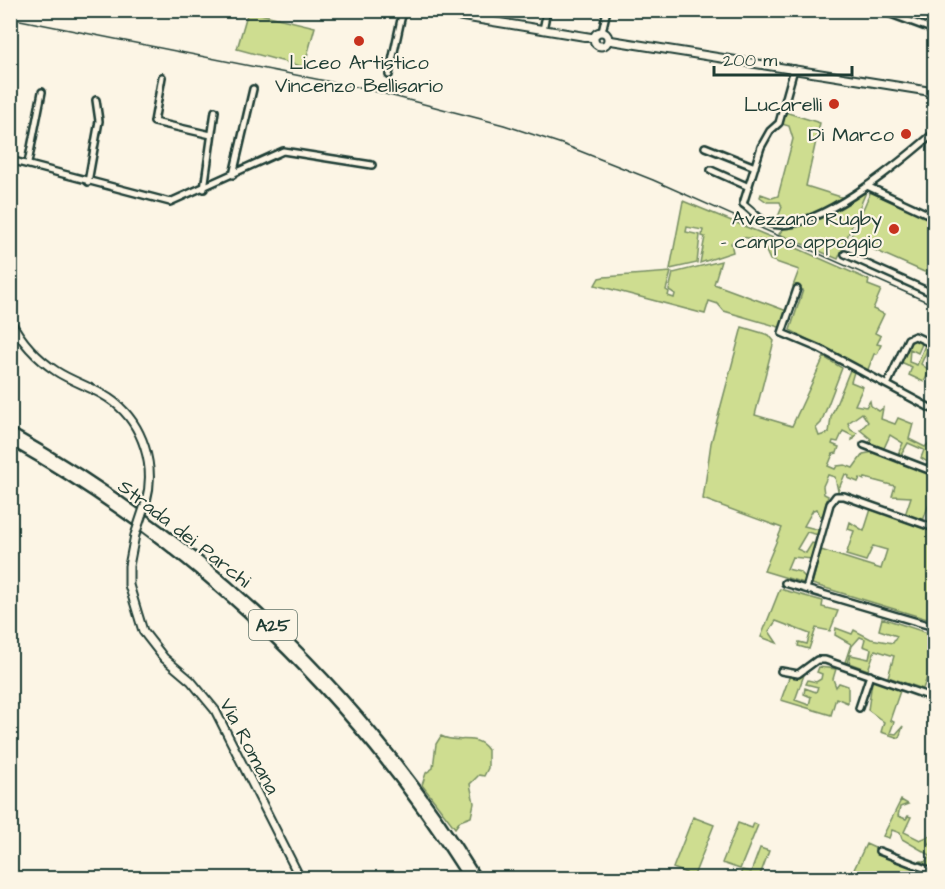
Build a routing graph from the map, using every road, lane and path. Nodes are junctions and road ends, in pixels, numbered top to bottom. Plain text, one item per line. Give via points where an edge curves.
1 (403, 10) edge
2 (423, 10) edge
3 (547, 10) edge
4 (607, 10) edge
5 (880, 10) edge
6 (543, 30) junction
7 (934, 30) edge
8 (602, 32) junction
9 (594, 38) junction
10 (608, 40) junction
11 (794, 69) junction
12 (390, 75) dead end
13 (162, 77) dead end
14 (253, 89) dead end
15 (42, 92) dead end
16 (934, 92) edge
17 (96, 100) dead end
18 (215, 111) dead end
19 (934, 134) edge
20 (211, 135) junction
21 (705, 147) dead end
22 (10, 160) edge
23 (28, 163) junction
24 (372, 165) dead end
25 (755, 167) junction
26 (711, 170) dead end
27 (233, 175) junction
28 (88, 182) junction
29 (867, 186) junction
30 (749, 187) junction
31 (204, 189) junction
32 (934, 217) edge
33 (844, 254) dead end
34 (797, 289) dead end
35 (934, 294) edge
36 (10, 320) edge
37 (934, 345) edge
38 (887, 386) junction
39 (934, 410) edge
40 (10, 433) edge
41 (10, 440) edge
42 (864, 445) dead end
43 (934, 472) edge
44 (934, 528) edge
45 (785, 583) dead end
46 (806, 589) junction
47 (934, 627) edge
48 (781, 671) dead end
49 (870, 675) junction
50 (934, 698) edge
51 (859, 708) dead end
52 (879, 851) dead end
53 (934, 872) edge
54 (300, 879) edge
55 (469, 879) edge
56 (476, 879) edge

1 - 12 street
2 - 6 main road
3 - 6 street
4 - 8 street
5 - 7 street
6 - 9 main road
8 - 9 main road
8 - 10 main road
9 - 10 main road via 600,46
10 - 11 main road
11 - 16 main road
11 - 25 street via 779,123 767,136
13 - 20 street via 154,122
14 - 27 street
15 - 23 street
17 - 28 street via 99,121
18 - 20 street
19 - 29 street
20 - 31 street
21 - 25 street
22 - 23 street
23 - 28 street
24 - 27 street via 284,151
25 - 30 street
26 - 30 street
27 - 31 street
28 - 31 street via 170,202
29 - 30 street via 825,211 780,225 761,219 743,204
29 - 32 street
33 - 35 street
34 - 38 street via 782,333
36 - 54 main road, Via Romana, bridge via 18,336 39,359 113,401 131,419 147,452 150,472 129,566 129,585 143,631 215,710
37 - 38 street via 915,336 908,339
38 - 39 street
40 - 56 highway, Strada dei Parchi / A25 via 150,522 271,624 335,689 388,752
41 - 55 highway, Strada dei Parchi / A25 via 145,526 267,628 370,740 417,800
42 - 43 street
44 - 46 street via 836,496 830,504
45 - 46 street
46 - 47 street
48 - 49 street via 798,674 822,659
49 - 50 street
49 - 51 street
52 - 53 street

